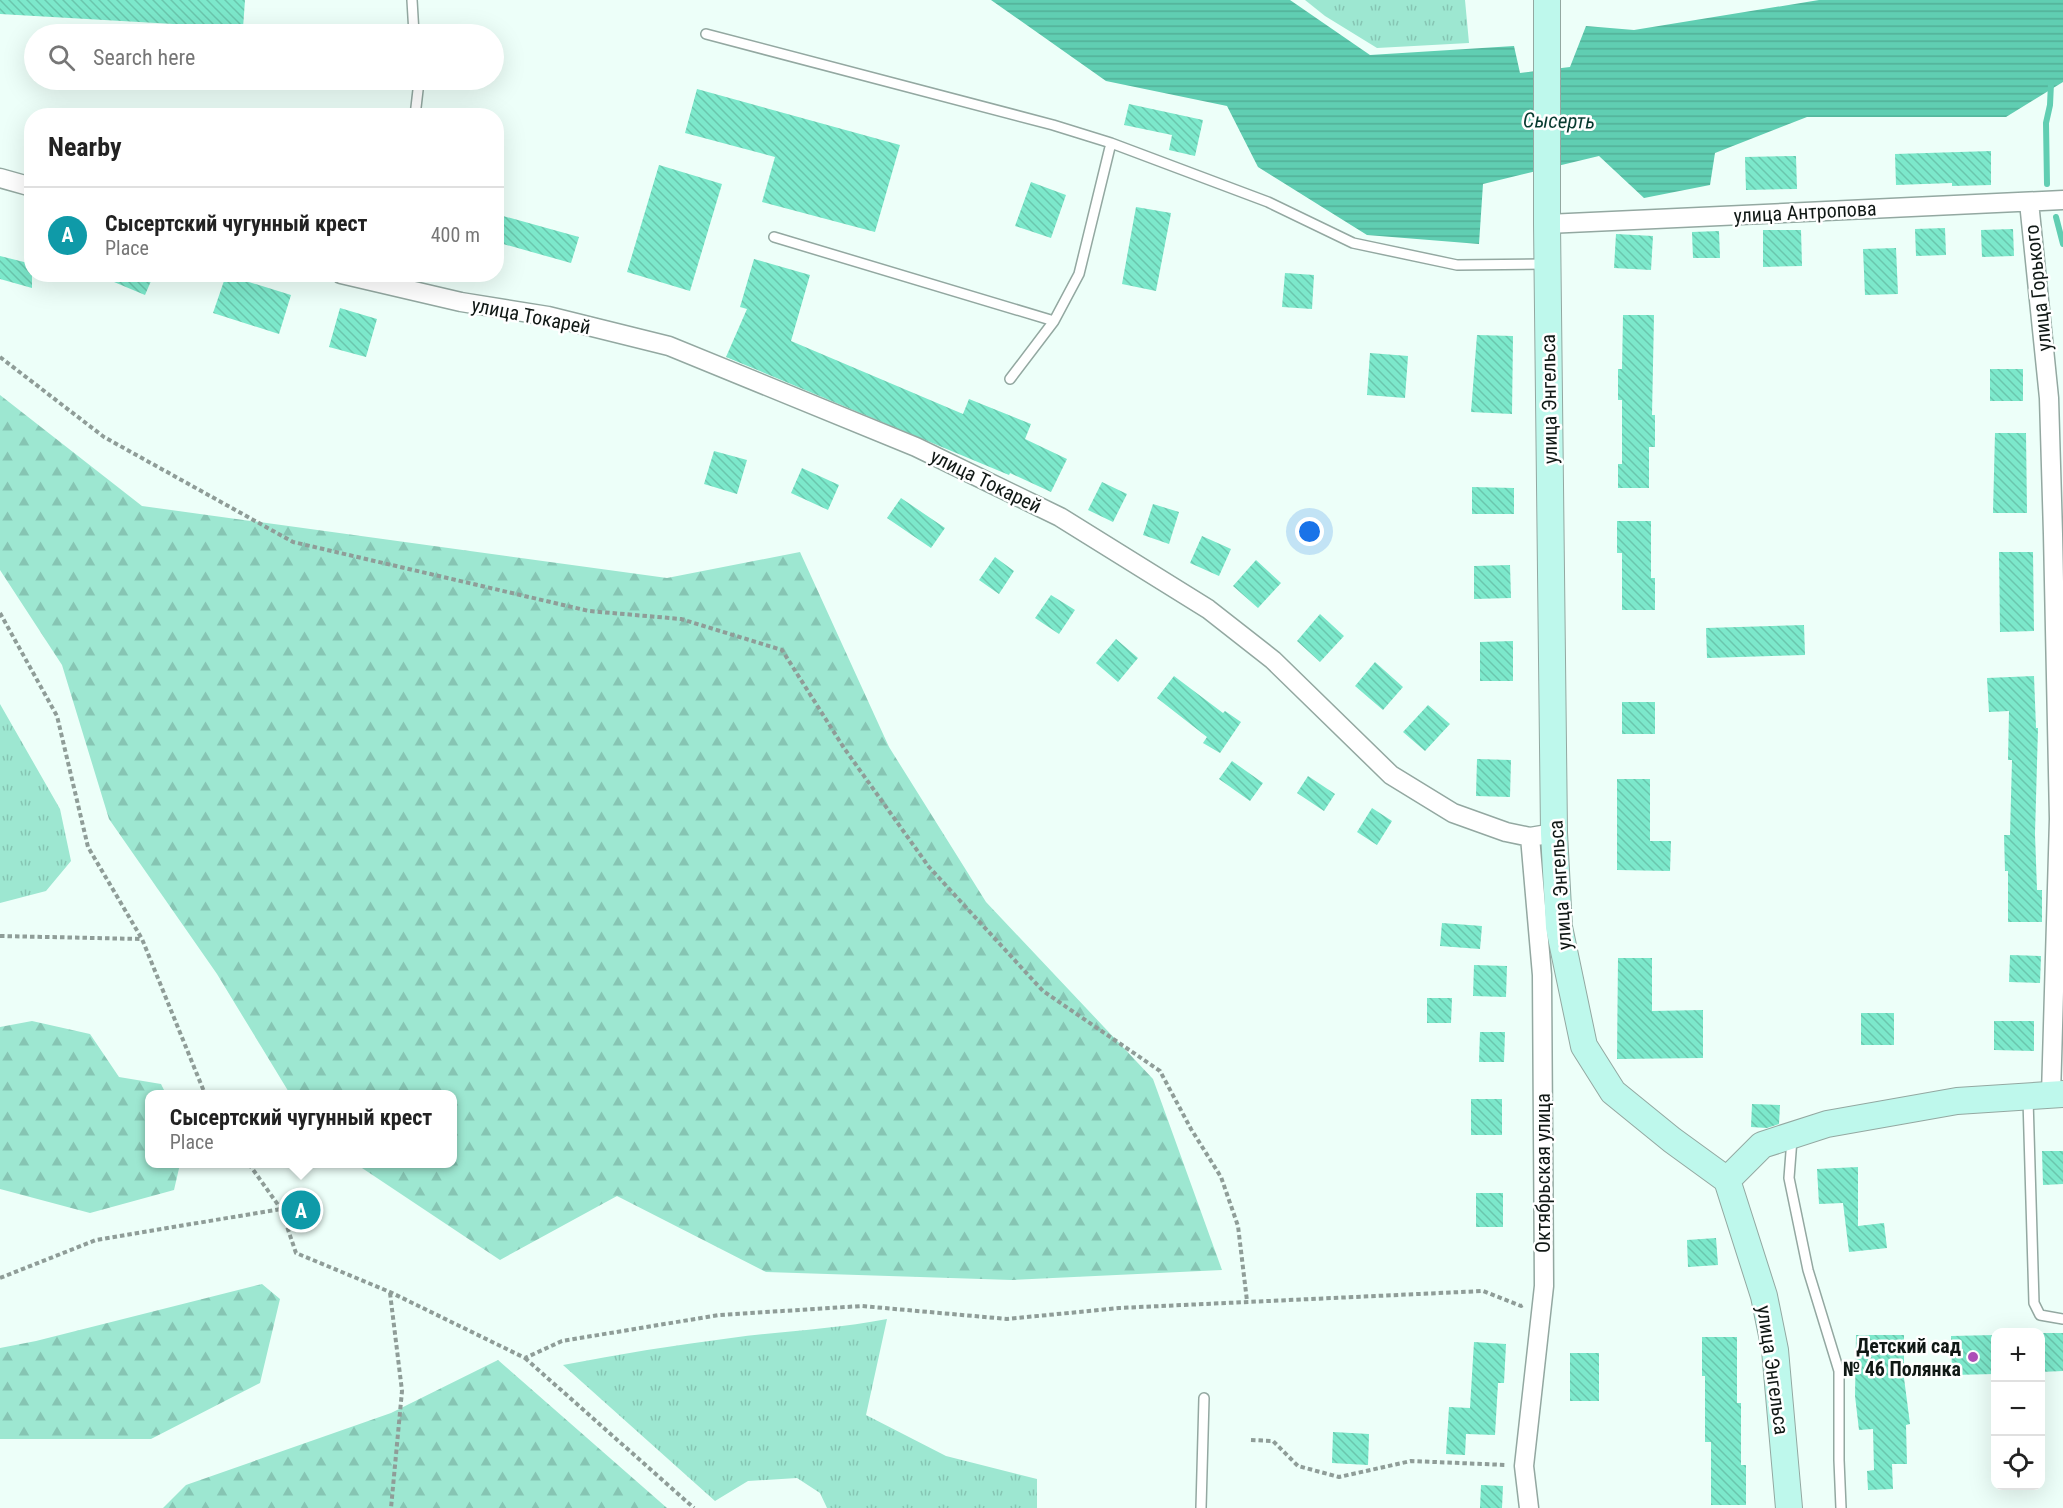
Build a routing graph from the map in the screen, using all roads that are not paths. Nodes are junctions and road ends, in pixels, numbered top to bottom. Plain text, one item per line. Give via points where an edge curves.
1 (412, 0) edge
2 (1547, 0) edge
3 (413, 24) edge
4 (706, 34) dead end
5 (418, 90) edge
6 (416, 108) edge
7 (1111, 143) junction
8 (0, 178) edge
9 (24, 185) edge
10 (2063, 200) edge
11 (2029, 202) junction
12 (1547, 224) junction
13 (774, 237) dead end
14 (1548, 264) junction
15 (400, 282) edge
16 (1054, 321) junction
17 (1010, 379) dead end
18 (1542, 835) junction
19 (1556, 980) junction
20 (2048, 1095) edge
21 (1792, 1134) junction
22 (1727, 1180) junction
23 (2063, 1318) edge
24 (1204, 1398) dead end
25 (1201, 1508) edge
26 (1529, 1508) edge
27 (1789, 1508) edge
28 (1841, 1508) edge

1 - 3 lane
2 - 12 street, улица Энгельса
4 - 7 lane
5 - 6 lane
7 - 14 lane via 1268,202 1353,243 1457,265
7 - 16 lane via 1078,274
8 - 9 street
10 - 11 street, улица Антропова
11 - 12 street, улица Антропова
11 - 20 street, улица Горького via 2049,398 2054,546 2059,819
12 - 14 street, улица Энгельса
13 - 16 lane
14 - 18 street, улица Энгельса
15 - 18 street, улица Токарей via 461,302 549,316 669,346 916,447 1060,517 1208,609 1273,660 1391,775 1453,813 1506,832
16 - 17 lane
18 - 19 street, улица Энгельса via 1559,927
19 - 22 street, улица Энгельса via 1584,1046 1613,1092
19 - 26 street, Октябрьская улица via 1544,1286 1524,1466
20 - 21 street via 1957,1101
20 - 23 lane via 2034,1303 2040,1315
21 - 22 street via 1762,1145
21 - 28 lane via 1789,1178 1808,1270 1839,1371
22 - 27 street, улица Энгельса via 1764,1296 1775,1350
24 - 25 lane

